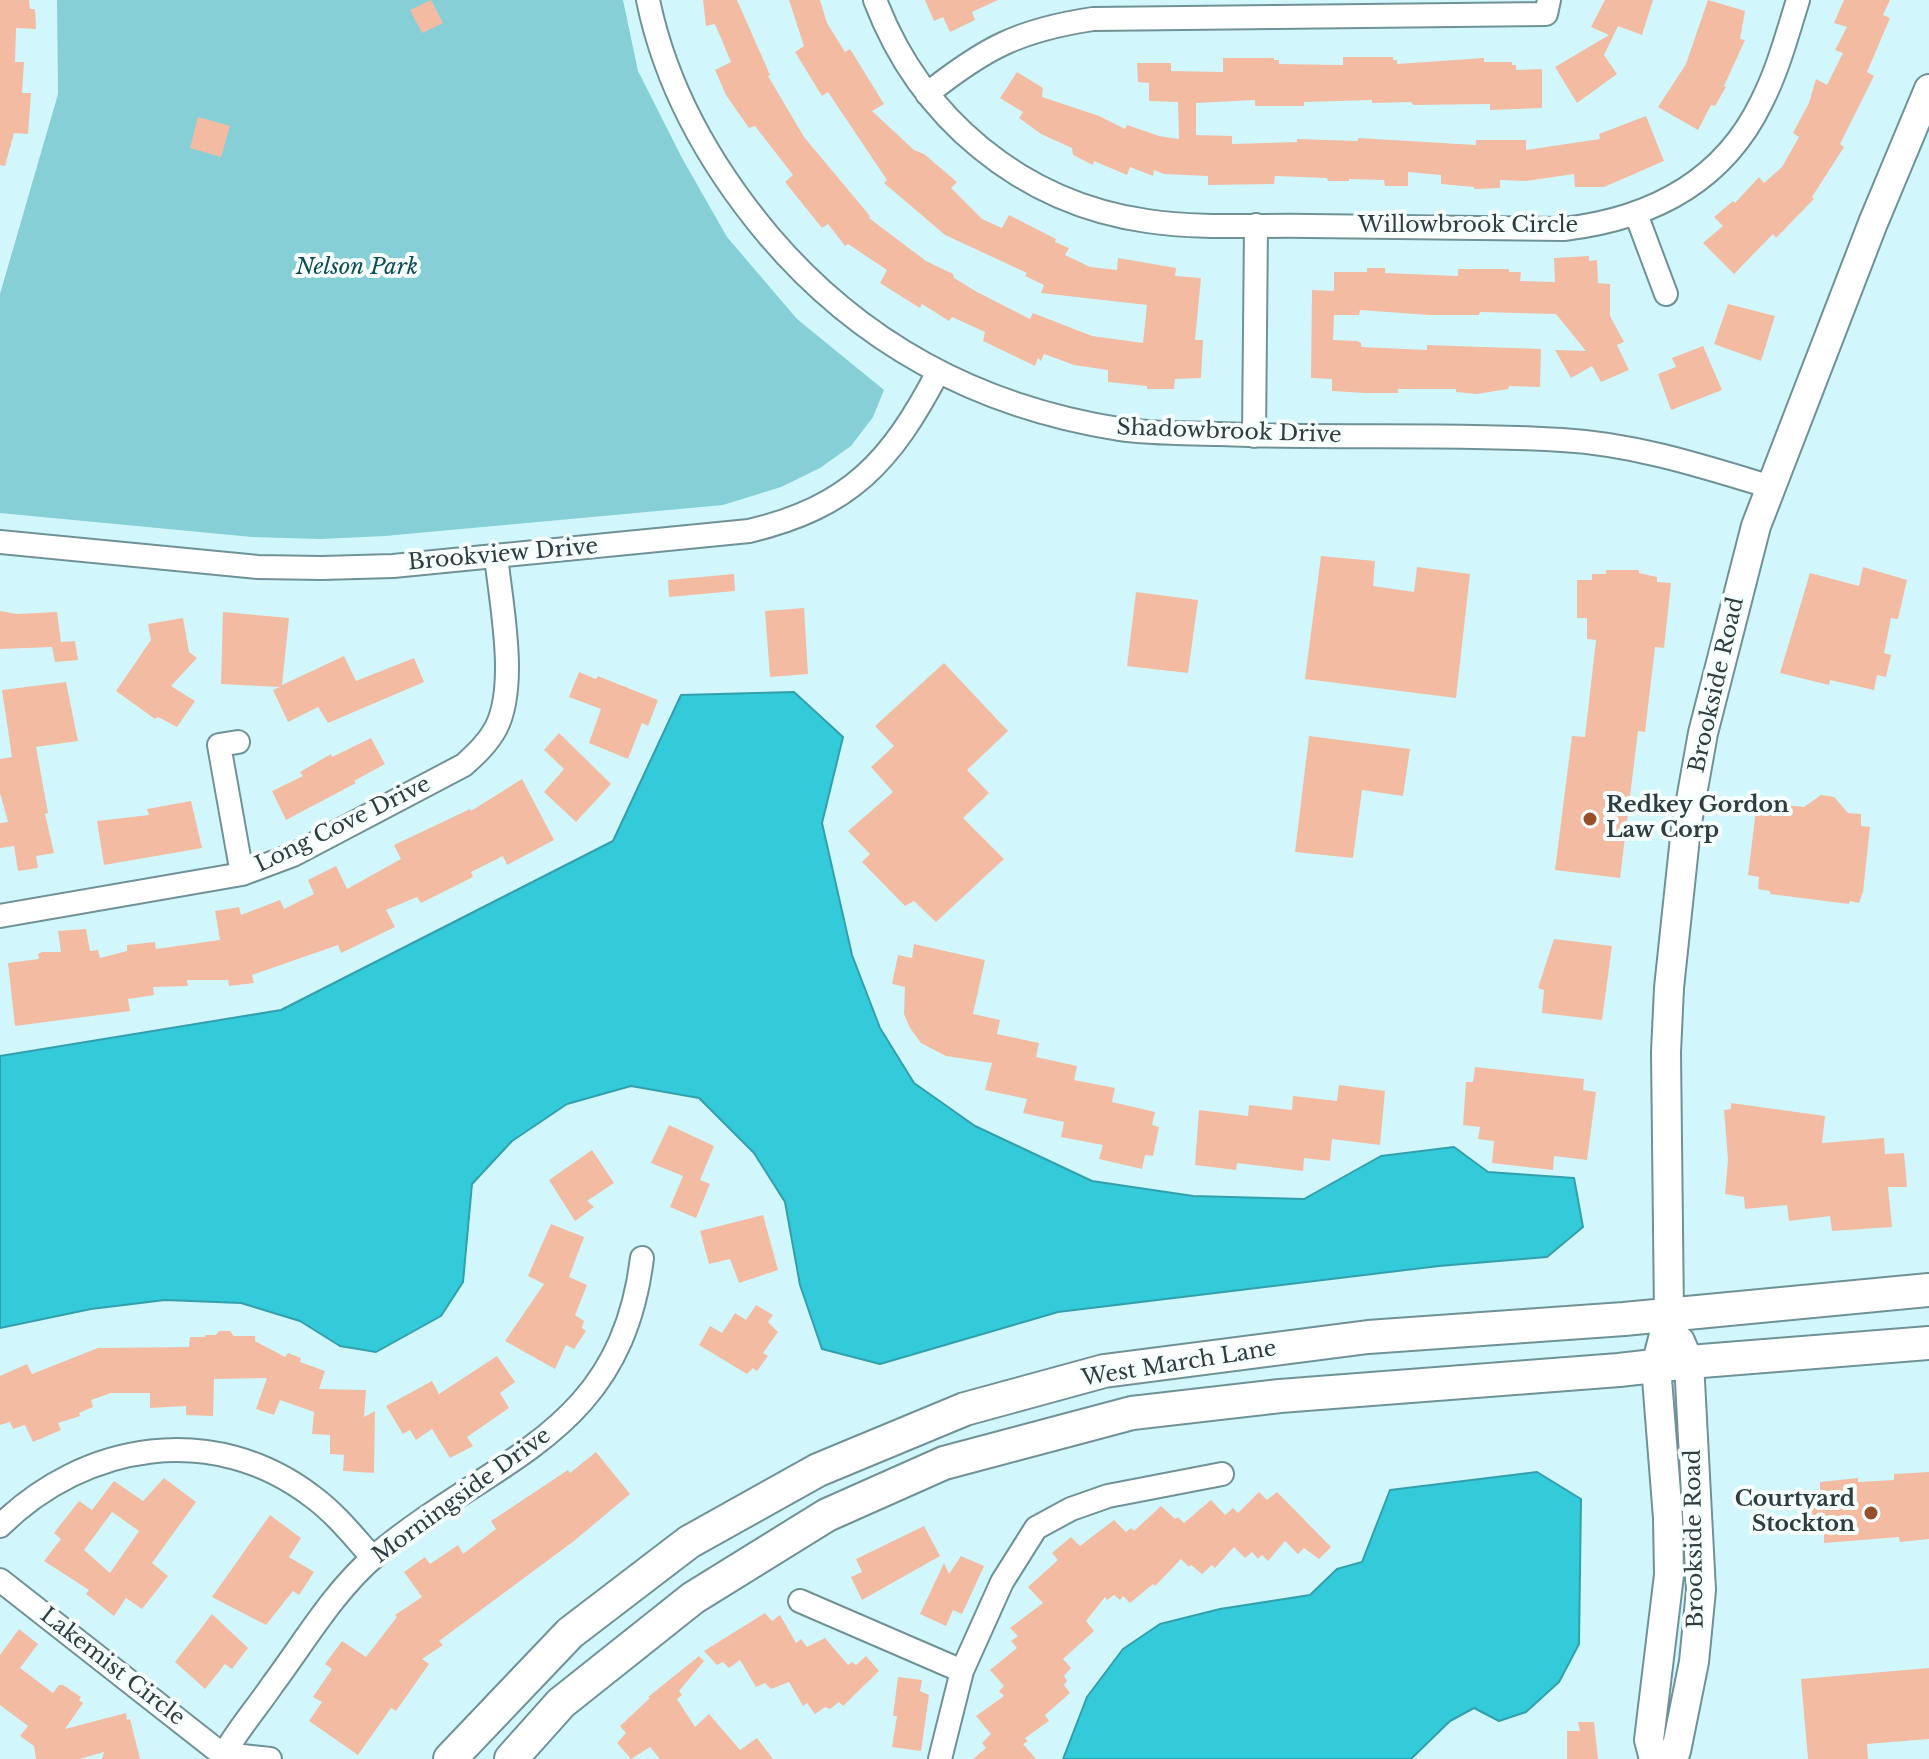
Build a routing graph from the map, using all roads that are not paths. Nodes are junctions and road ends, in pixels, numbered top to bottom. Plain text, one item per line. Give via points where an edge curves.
1 (648, 0) edge
2 (875, 0) edge
3 (1549, 0) edge
4 (1798, 0) edge
5 (1929, 89) edge
6 (927, 94) junction
7 (1636, 214) junction
8 (1256, 225) junction
9 (1666, 294) dead end
10 (938, 372) junction
11 (1254, 436) junction
12 (1771, 487) junction
13 (0, 542) edge
14 (496, 556) junction
15 (238, 742) dead end
16 (242, 874) junction
17 (0, 916) edge
18 (642, 1258) dead end
19 (1929, 1290) edge
20 (1669, 1315) junction
21 (1929, 1343) edge
22 (1689, 1362) junction
23 (1656, 1366) junction
24 (1222, 1474) dead end
25 (0, 1526) edge
26 (373, 1558) junction
27 (0, 1580) edge
28 (800, 1601) dead end
29 (962, 1671) junction
30 (224, 1757) edge
31 (270, 1759) edge
32 (450, 1759) edge
33 (511, 1759) edge
34 (940, 1759) edge
35 (1654, 1759) edge
36 (1665, 1759) edge

1 - 10 street, Shadowbrook Drive via 688,114 739,201 798,271 838,307
2 - 6 street, Willowbrook Circle via 904,62
3 - 6 street via 1546,14 1093,19 1024,33 993,47
4 - 7 street, Willowbrook Circle via 1778,65 1746,128 1696,182
5 - 12 street, Brookside Road
6 - 8 street, Willowbrook Circle via 972,143 1034,185 1067,200 1149,221
7 - 8 street, Willowbrook Circle via 1564,229
7 - 9 street
8 - 11 street
10 - 11 street, Shadowbrook Drive via 1067,419 1123,430
10 - 14 street, Brookview Drive via 896,444 870,472 806,514 749,531
11 - 12 street, Shadowbrook Drive via 1577,441 1655,453
12 - 20 street, Brookside Road via 1723,651 1686,828 1666,1052
13 - 14 street, Brookview Drive via 258,567 393,566
14 - 16 street, Long Cove Drive via 508,685 497,727 484,747 464,765 293,855
15 - 16 street via 219,745
16 - 17 street, Long Cove Drive
18 - 26 street, Morningside Drive via 621,1342 579,1407 541,1441
19 - 20 main road, West March Lane
20 - 22 street, Brookside Road
20 - 23 street, Brookside Road
20 - 32 main road, West March Lane via 1368,1337 1104,1371 965,1409 818,1470 689,1542 570,1633
21 - 22 main road, West March Lane
22 - 23 main road, West March Lane
22 - 36 street, Brookside Road via 1701,1590 1694,1662 1676,1751
23 - 33 main road, West March Lane via 1132,1413 944,1463 827,1515 693,1598 561,1703
23 - 35 street, Brookside Road via 1669,1575 1649,1740
24 - 29 street via 1108,1496 1036,1528 1002,1582
25 - 26 street via 49,1485 85,1467 155,1450 191,1450 246,1462 287,1479 335,1515
26 - 30 street, Morningside Drive via 333,1601
27 - 30 street, Lakemist Circle
28 - 29 street
29 - 34 street
30 - 31 street

